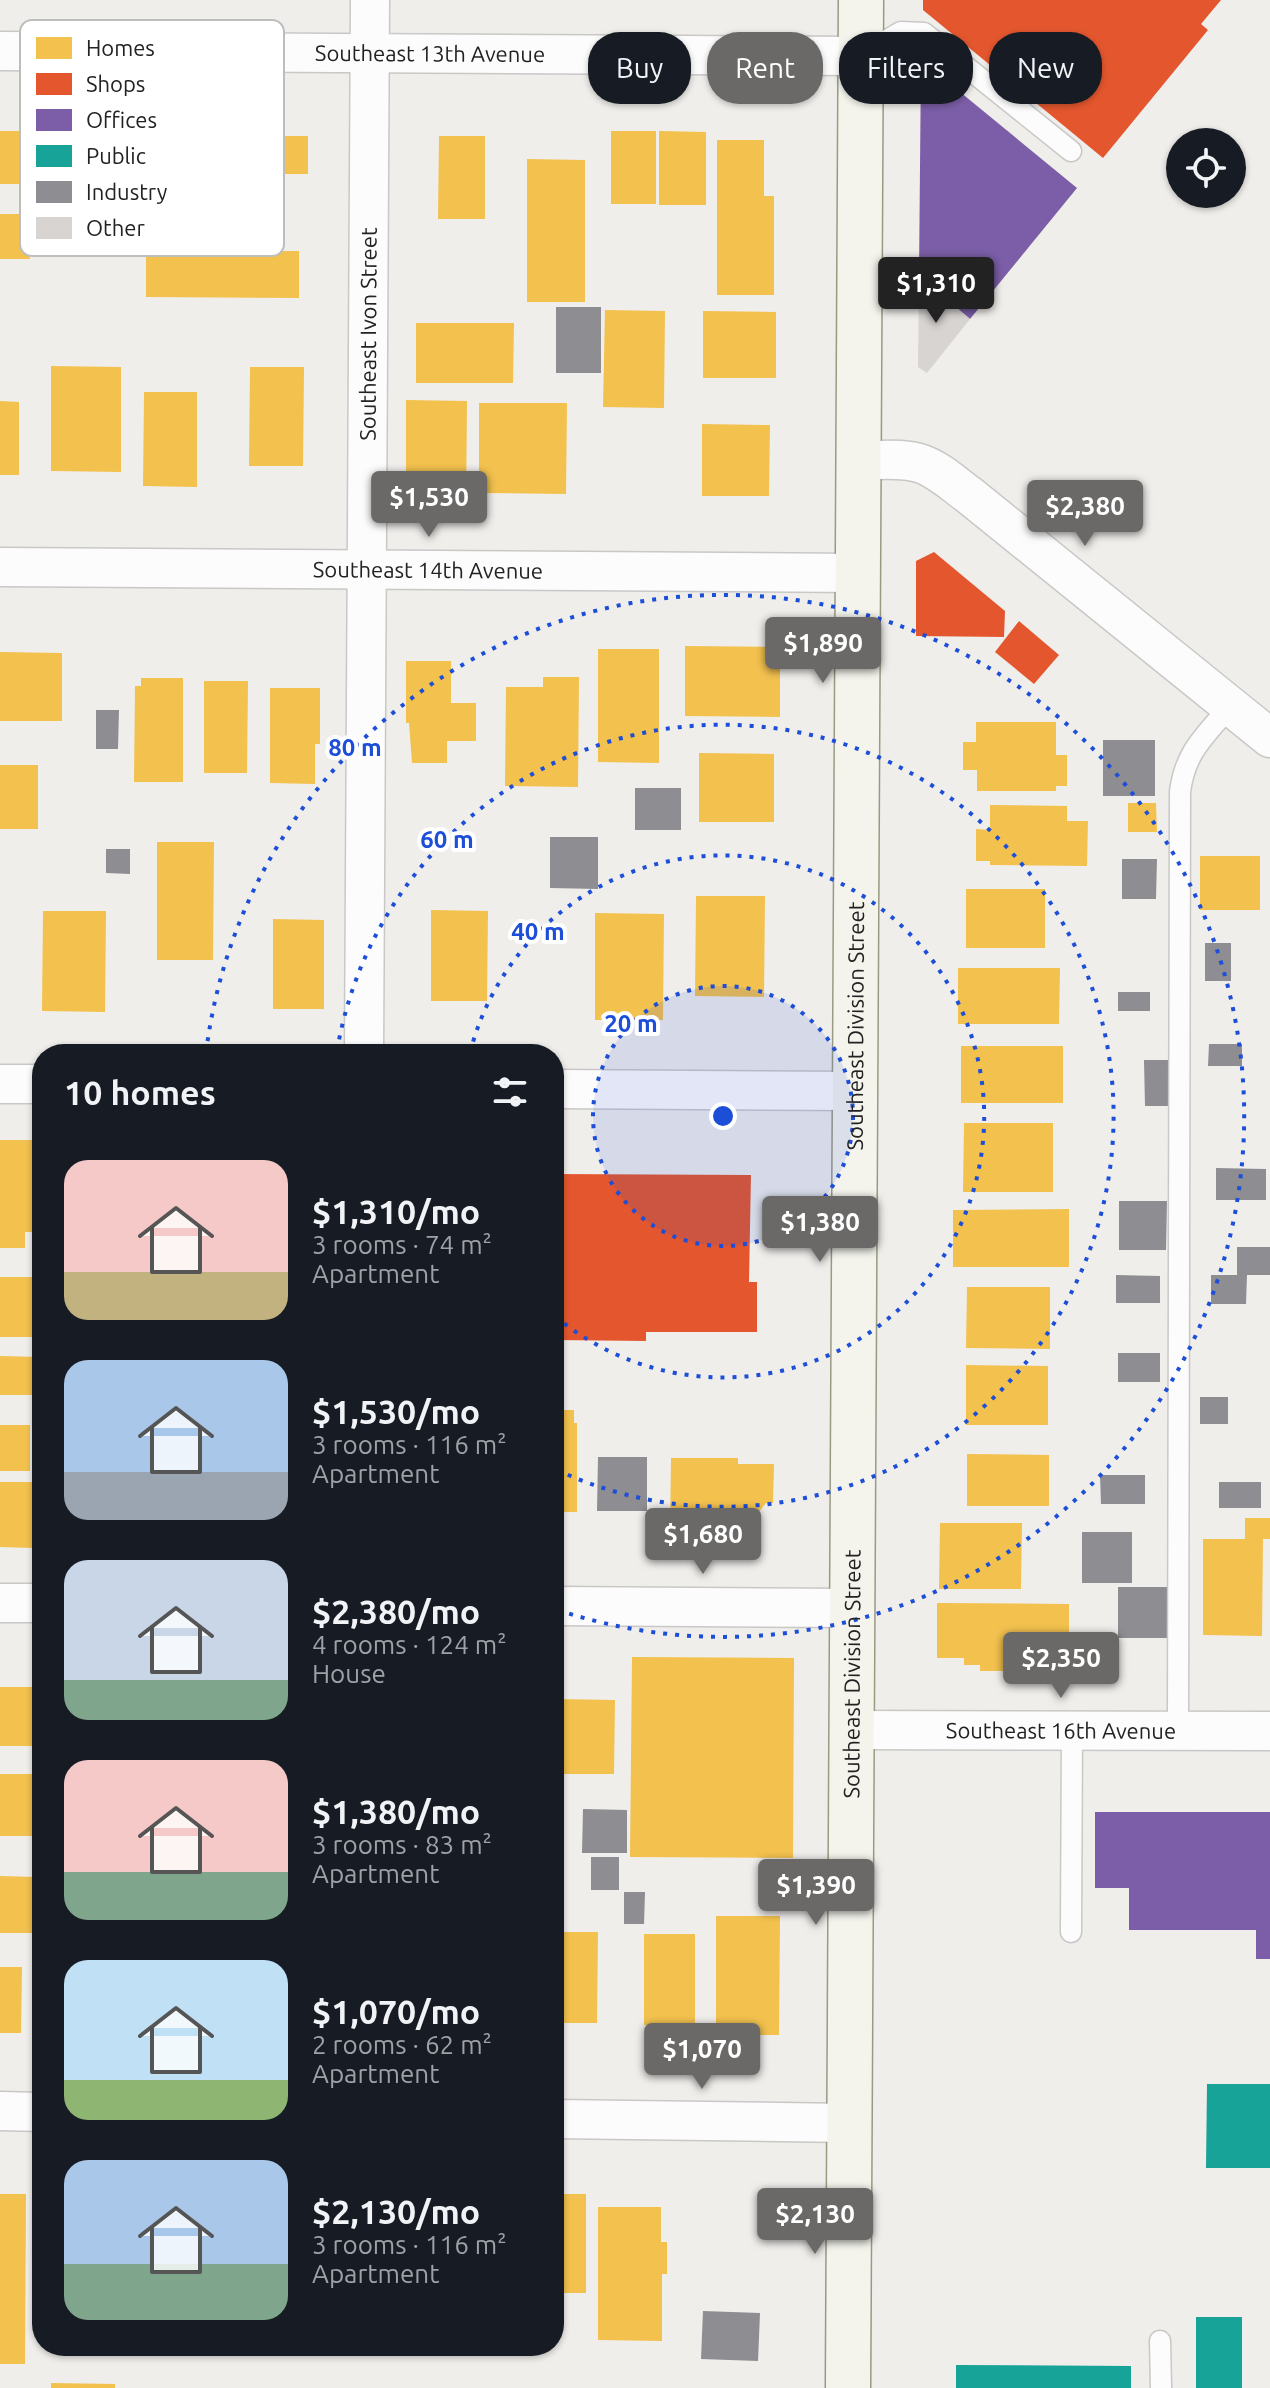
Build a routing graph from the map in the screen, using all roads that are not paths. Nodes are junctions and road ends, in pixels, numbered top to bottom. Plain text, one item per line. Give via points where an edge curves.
1 (370, 0) edge
2 (861, 0) edge
3 (860, 32) edge
4 (0, 51) edge
5 (20, 51) edge
6 (284, 53) edge
7 (369, 53) junction
8 (839, 56) edge
9 (973, 72) edge
10 (860, 104) edge
11 (1071, 151) dead end
12 (858, 460) junction
13 (0, 567) edge
14 (367, 570) junction
15 (858, 573) junction
16 (1231, 705) junction
17 (1270, 738) edge
18 (364, 1044) edge
19 (0, 1084) edge
20 (32, 1084) edge
21 (564, 1089) edge
22 (854, 1091) junction
23 (0, 1603) edge
24 (32, 1603) edge
25 (564, 1606) edge
26 (853, 1608) junction
27 (851, 1730) junction
28 (1270, 1731) edge
29 (1072, 1732) junction
30 (1178, 1732) junction
31 (1071, 1932) dead end
32 (0, 2111) edge
33 (32, 2112) edge
34 (564, 2119) edge
35 (849, 2123) junction
36 (1160, 2341) dead end
37 (848, 2388) edge
38 (1161, 2388) edge

1 - 7 street, Southeast Ivon Street
2 - 3 main road, Southeast Division Street
4 - 5 street, Southeast 13th Avenue
6 - 7 street, Southeast 13th Avenue
7 - 8 street, Southeast 13th Avenue
7 - 14 street, Southeast Ivon Street
9 - 11 lane
10 - 12 main road, Southeast Division Street
12 - 15 main road, Southeast Division Street
12 - 16 street via 910,461 942,475
13 - 14 street, Southeast 14th Avenue
14 - 15 street, Southeast 14th Avenue
14 - 18 street, Southeast Ivon Street
15 - 22 main road, Southeast Division Street
16 - 17 street
16 - 30 lane via 1190,753 1180,792
19 - 20 street
21 - 22 street
22 - 26 main road, Southeast Division Street
23 - 24 street
25 - 26 street
26 - 27 main road, Southeast Division Street
27 - 29 street, Southeast 16th Avenue
27 - 35 main road, Southeast Division Street
28 - 30 street, Southeast 16th Avenue
29 - 30 street, Southeast 16th Avenue
29 - 31 lane
32 - 33 street
34 - 35 street
35 - 37 main road, Southeast Division Street
36 - 38 lane

